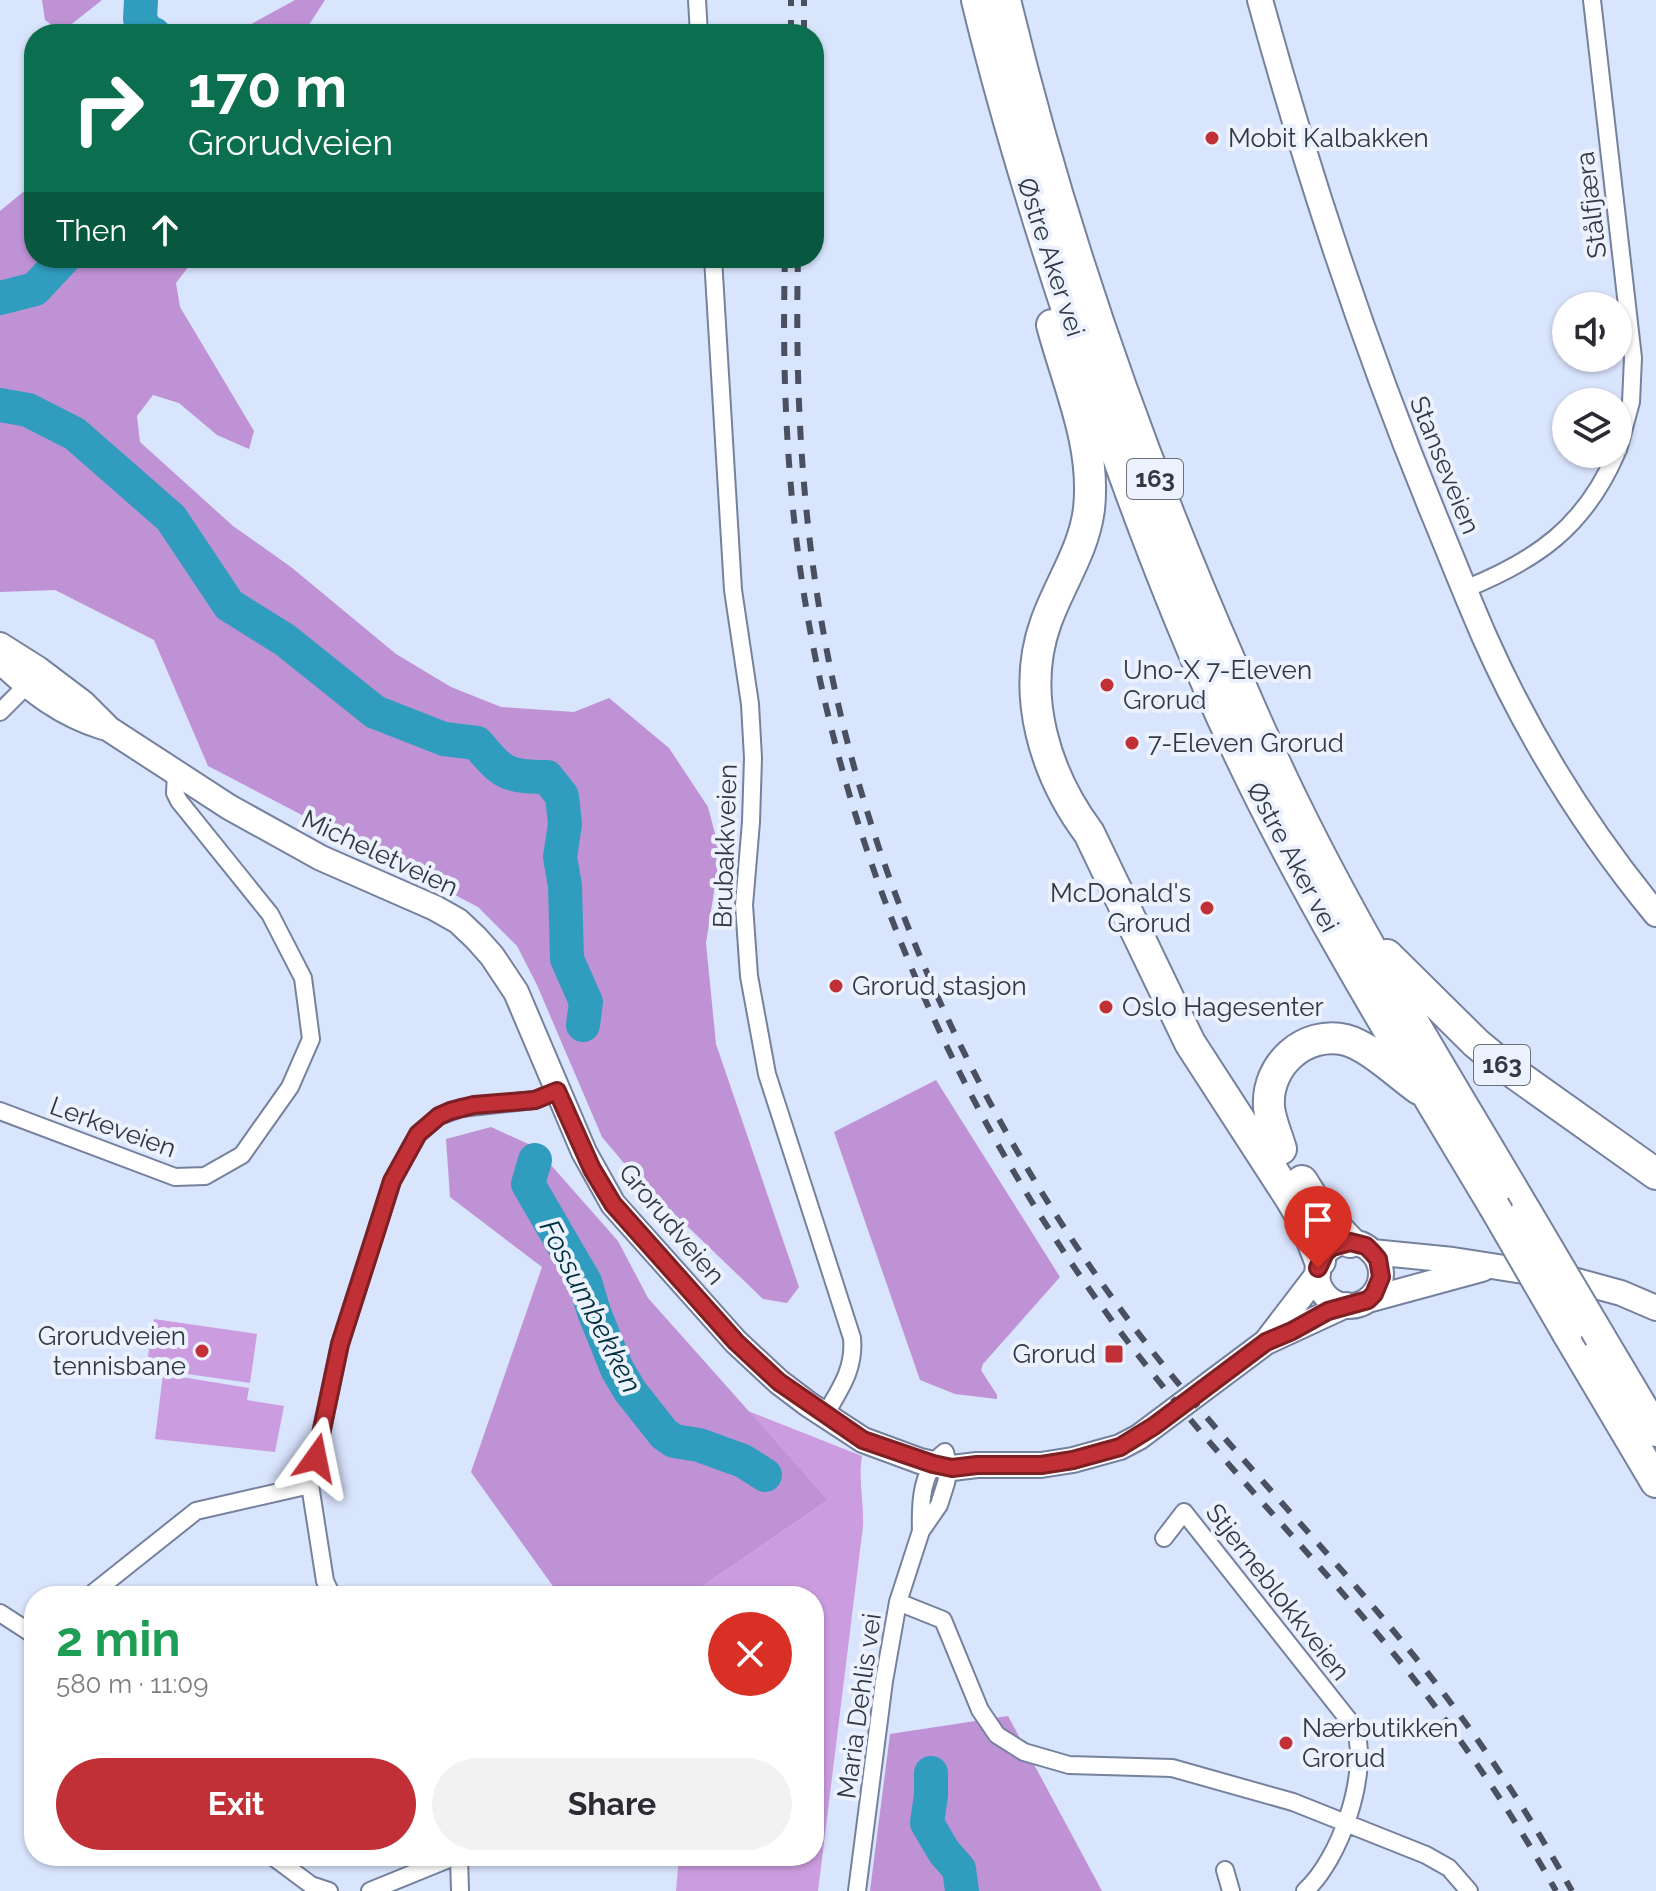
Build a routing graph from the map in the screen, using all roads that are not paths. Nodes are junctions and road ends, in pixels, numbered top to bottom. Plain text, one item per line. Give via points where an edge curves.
1 (697, 0) edge
2 (977, 0) edge
3 (1005, 0) edge
4 (1260, 0) edge
5 (1592, 0) edge
6 (698, 24) edge
7 (1037, 216) junction
8 (714, 268) edge
9 (1632, 388) edge
10 (1609, 468) edge
11 (1465, 589) junction
12 (0, 645) edge
13 (13, 671) edge
14 (0, 712) edge
15 (176, 773) junction
16 (1656, 914) edge
17 (1364, 936) junction
18 (1169, 994) junction
19 (557, 1091) junction
20 (1428, 1096) junction
21 (0, 1111) edge
22 (1281, 1149) junction
23 (1656, 1174) edge
24 (1361, 1247) junction
25 (1488, 1267) junction
26 (1319, 1268) junction
27 (1357, 1303) junction
28 (1656, 1308) edge
29 (1266, 1342) junction
30 (834, 1420) junction
31 (1656, 1431) edge
32 (942, 1461) junction
33 (1656, 1482) edge
34 (310, 1485) junction
35 (1164, 1538) dead end
36 (102, 1586) edge
37 (327, 1586) edge
38 (898, 1602) junction
39 (0, 1613) edge
40 (24, 1629) edge
41 (1345, 1821) junction
42 (285, 1866) edge
43 (432, 1866) edge
44 (458, 1866) edge
45 (1225, 1870) dead end
46 (329, 1891) edge
47 (370, 1891) edge
48 (460, 1891) edge
49 (857, 1891) edge
50 (1231, 1891) edge
51 (1305, 1891) edge
52 (1469, 1891) edge

1 - 6 street
2 - 7 highway, Østre Aker vei / 163
3 - 17 highway, Østre Aker vei / 163 via 1062,208 1132,420 1264,742
4 - 11 main road, Stanseveien via 1343,275
5 - 9 street, Stålfjæra via 1633,358
7 - 18 highway, 163 via 1049,312 1090,470 1082,543 1046,623 1036,660 1038,721 1070,808 1089,833
7 - 20 highway, Østre Aker vei / 163 via 1138,514 1203,674 1305,882
8 - 30 street, Brubakkveien via 733,590 753,758 744,905 749,976 767,1074 852,1338 853,1357
10 - 11 street, Stålfjæra via 1558,537 1523,563
11 - 16 main road, Stanseveien via 1534,736 1596,836
12 - 13 main road, Micheletveien
13 - 14 street
13 - 15 main road, Micheletveien via 74,718 109,729
15 - 19 main road, Micheletveien via 293,844 458,921 492,956 516,992
15 - 21 street, Lerkeveien via 179,801 270,914 303,978 311,1039 290,1087 242,1155 205,1176 175,1177
17 - 23 highway, 163 via 1500,1063
17 - 31 highway, Østre Aker vei / 163, bridge
18 - 22 highway, 163 via 1204,1033
18 - 26 highway, 163 via 1190,1043 1299,1212
19 - 30 main road, Grorudveien via 592,1169 623,1217 736,1342 779,1382
19 - 34 street via 535,1100 450,1111 418,1134 392,1181 340,1344
20 - 22 highway, 163 via 1347,1041 1308,1043 1285,1058 1272,1084 1269,1109
20 - 33 highway, Østre Aker vei / 163, bridge
22 - 24 highway, 163 via 1322,1213
24 - 25 main road, Grorudveien
24 - 26 main road via 1332,1247
24 - 27 main road via 1378,1259 1381,1277 1374,1294
25 - 27 main road, Grorudveien
25 - 28 main road, Grorudveien via 1593,1284
26 - 27 main road via 1326,1295 1335,1302
26 - 29 main road, Grorudveien
27 - 29 main road, Grorudveien
29 - 32 main road, Grorudveien via 1120,1447 1041,1465
30 - 32 main road, Grorudveien via 872,1426
32 - 38 street, Maria Dehlis vei via 939,1505 921,1531
34 - 36 street via 196,1511
34 - 37 street
35 - 41 street, Stjerneblokkveien via 1184,1512 1355,1728 1361,1759
38 - 41 street via 943,1620 980,1710 997,1735 1024,1752 1069,1765 1172,1768
38 - 49 street, Maria Dehlis vei
39 - 40 street
41 - 51 street via 1332,1856
41 - 52 street via 1449,1868
42 - 46 street
43 - 47 street
44 - 48 street
45 - 50 street

